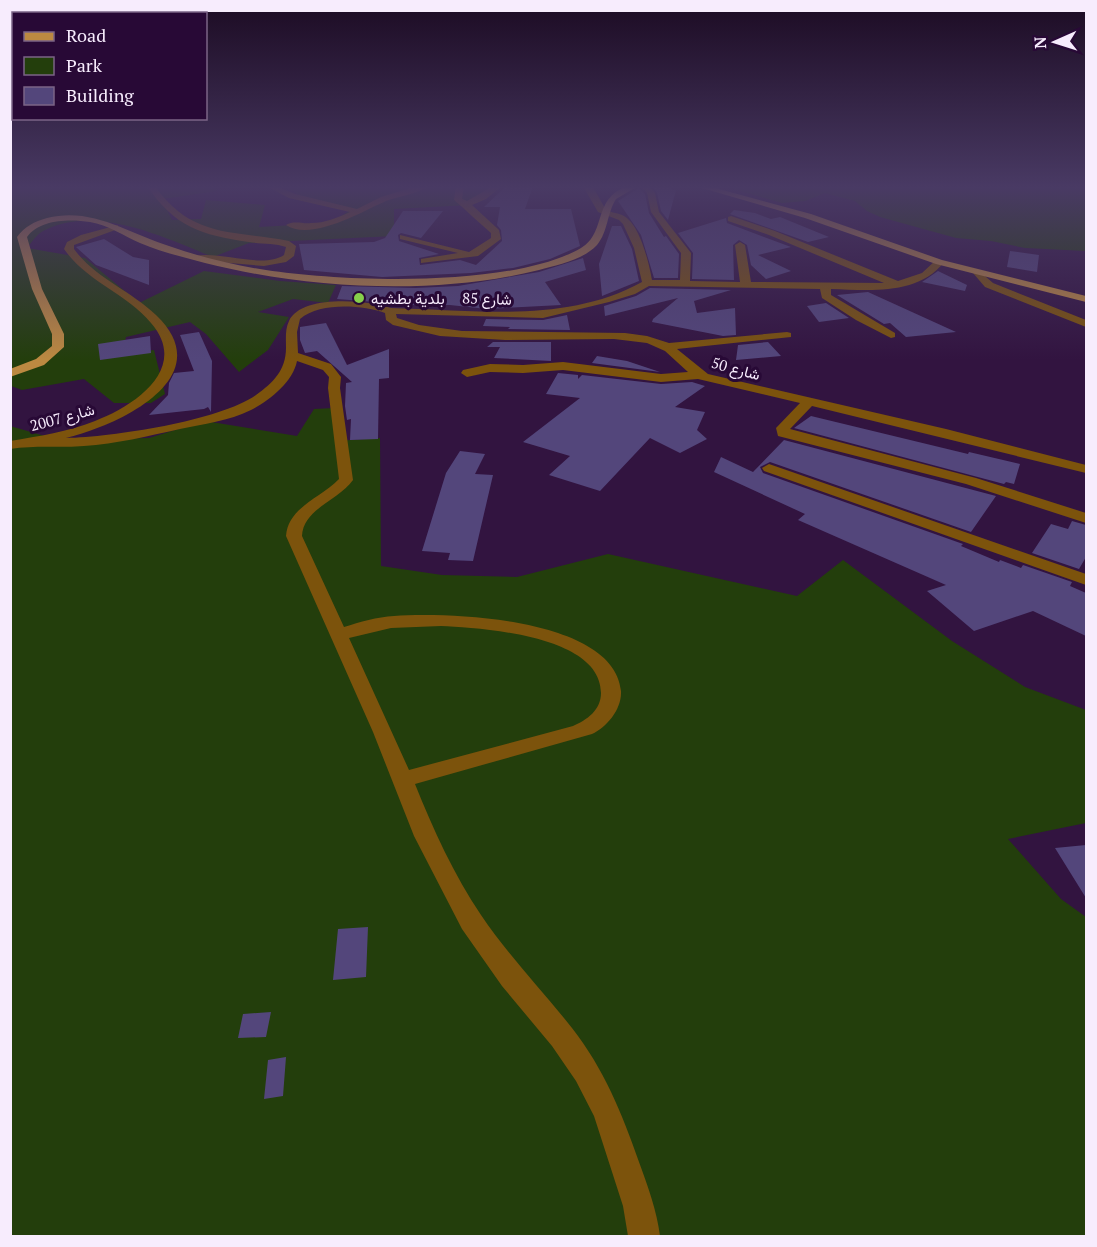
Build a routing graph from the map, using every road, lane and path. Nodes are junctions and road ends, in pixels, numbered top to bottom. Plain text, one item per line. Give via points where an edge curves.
1 (24, 244) edge
2 (72, 244) edge
3 (151, 244) edge
4 (288, 244) edge
5 (432, 244) edge
6 (490, 244) edge
7 (592, 244) edge
8 (636, 244) edge
9 (679, 244) edge
10 (800, 244) edge
11 (888, 244) edge
12 (740, 245) dead end
13 (478, 252) junction
14 (198, 258) junction
15 (424, 261) dead end
16 (939, 262) junction
17 (978, 273) junction
18 (1013, 282) junction
19 (647, 283) junction
20 (685, 283) junction
21 (897, 284) junction
22 (746, 285) junction
23 (825, 287) junction
24 (997, 288) junction
25 (1086, 299) edge
26 (390, 310) junction
27 (1086, 324) edge
28 (787, 335) dead end
29 (891, 335) dead end
30 (667, 347) junction
31 (294, 356) junction
32 (10, 373) edge
33 (467, 373) dead end
34 (699, 375) junction
35 (808, 403) junction
36 (32, 441) junction
37 (10, 445) edge
38 (769, 468) dead end
39 (1086, 469) edge
40 (1086, 518) edge
41 (1086, 580) edge
42 (338, 635) junction
43 (403, 780) junction
44 (644, 1236) edge

1 - 32 main road via 58,347 51,355
2 - 36 street, شارع 2007 via 69,247 72,255 155,319 170,340 173,357 159,384 130,409 79,431
3 - 14 main road
4 - 14 street via 289,256 272,263
5 - 13 street
6 - 13 street
7 - 14 main road via 537,268 492,276 389,281 269,273
8 - 19 street
9 - 20 street via 686,253
10 - 21 street
11 - 16 main road
12 - 22 street
13 - 15 street
16 - 17 main road
16 - 21 street via 926,275
17 - 18 main road
17 - 24 street via 984,282
18 - 24 street
18 - 25 main road
19 - 20 street
19 - 26 street, شارع 85 via 605,300 543,315
20 - 22 street
21 - 23 street
22 - 23 street
23 - 29 street via 826,296
24 - 27 street
26 - 30 street, شارع 50 via 397,323 454,334 643,339
26 - 31 street, شارع 85 via 356,305 303,312 292,323
28 - 30 street
30 - 34 street, شارع 50
31 - 36 street via 287,372 273,387 228,414 104,441
31 - 42 street via 327,367 335,377 346,480 296,520 293,528
33 - 34 street via 490,368 563,366 661,378
34 - 35 street, شارع 50
35 - 39 street, شارع 50
35 - 40 street via 783,428 783,433 970,481
36 - 37 street, شارع 2007
38 - 41 street
42 - 43 street
42 - 43 street via 381,623 423,620 510,627 570,645 598,662 610,684 607,711 592,726
43 - 44 street via 425,836 471,921 586,1071 607,1111 623,1156

